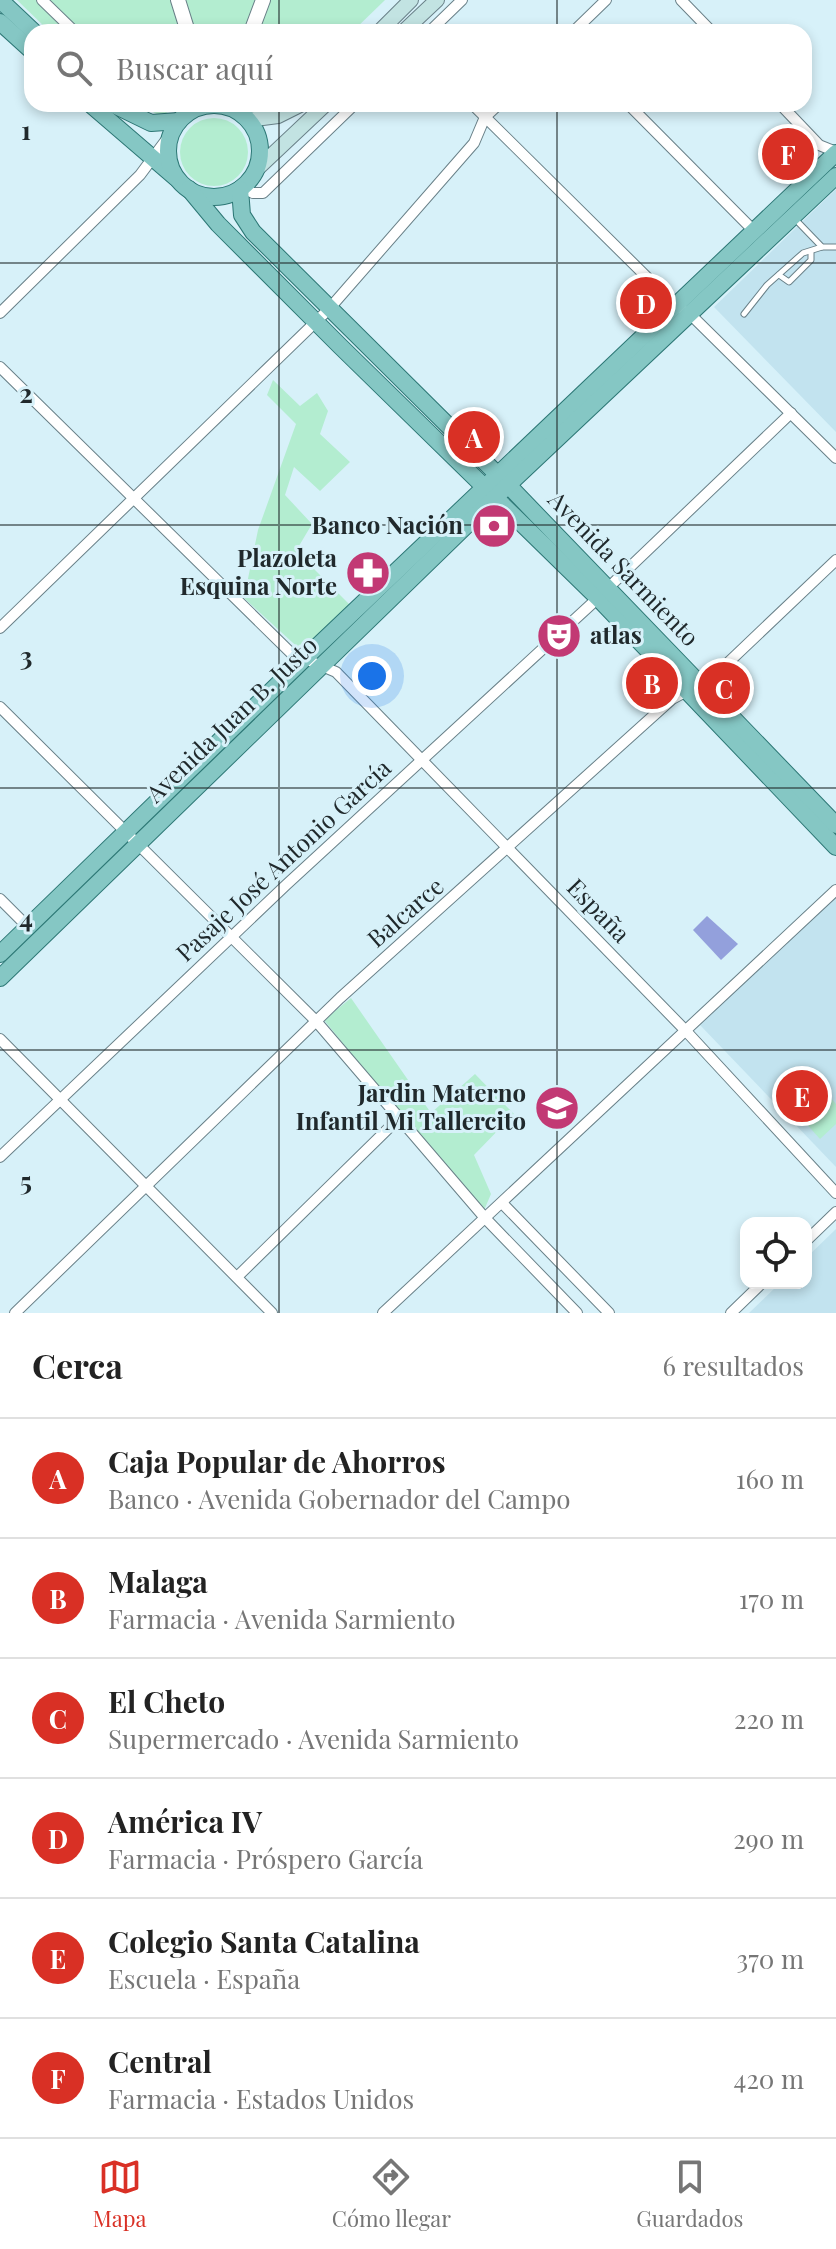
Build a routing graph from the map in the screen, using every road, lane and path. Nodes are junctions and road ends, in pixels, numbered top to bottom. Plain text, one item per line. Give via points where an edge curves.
1 (0, 0) edge
2 (42, 0) edge
3 (178, 0) edge
4 (263, 0) edge
5 (411, 0) edge
6 (437, 0) edge
7 (462, 0) edge
8 (606, 0) edge
9 (681, 0) edge
10 (0, 22) edge
11 (26, 24) edge
12 (67, 24) edge
13 (186, 24) edge
14 (254, 24) edge
15 (400, 24) edge
16 (404, 24) edge
17 (437, 24) edge
18 (581, 24) edge
19 (704, 24) edge
20 (24, 44) edge
21 (99, 112) edge
22 (128, 112) edge
23 (240, 112) edge
24 (286, 112) edge
25 (318, 112) edge
26 (347, 112) edge
27 (480, 112) edge
28 (490, 112) edge
29 (636, 112) edge
30 (788, 112) edge
31 (183, 117) edge
32 (485, 117) junction
33 (836, 152) edge
34 (153, 160) junction
35 (256, 170) junction
36 (836, 176) edge
37 (185, 186) junction
38 (241, 188) junction
39 (793, 217) junction
40 (755, 232) junction
41 (822, 247) junction
42 (836, 247) edge
43 (811, 253) junction
44 (779, 275) junction
45 (676, 306) junction
46 (0, 313) edge
47 (744, 314) dead end
48 (323, 315) junction
49 (691, 315) junction
50 (0, 367) edge
51 (791, 413) junction
52 (836, 458) edge
53 (497, 486) junction
54 (135, 498) junction
55 (836, 560) edge
56 (603, 593) junction
57 (0, 628) edge
58 (303, 660) junction
59 (323, 664) junction
60 (694, 689) junction
61 (0, 707) edge
62 (424, 759) junction
63 (836, 825) edge
64 (134, 838) junction
65 (836, 847) edge
66 (510, 849) junction
67 (836, 890) edge
68 (0, 899) edge
69 (28, 927) junction
70 (231, 937) junction
71 (0, 954) edge
72 (0, 978) edge
73 (316, 1021) junction
74 (685, 1030) junction
75 (0, 1039) edge
76 (61, 1098) junction
77 (399, 1118) junction
78 (0, 1157) edge
79 (149, 1187) junction
80 (836, 1193) edge
81 (502, 1203) junction
82 (836, 1212) edge
83 (485, 1218) junction
84 (812, 1235) edge
85 (237, 1277) junction
86 (756, 1289) edge
87 (15, 1313) edge
88 (272, 1313) edge
89 (383, 1313) edge
90 (577, 1313) edge
91 (609, 1313) edge
92 (731, 1313) edge

1 - 11 main road
2 - 12 street
3 - 13 street
4 - 14 street
5 - 15 main road
6 - 16 main road
7 - 17 street
8 - 18 street
9 - 19 street
10 - 20 main road
21 - 34 main road
22 - 31 main road via 151,123
23 - 24 main road
23 - 35 main road via 259,143
25 - 35 main road
26 - 38 street via 263,193
27 - 32 street
28 - 32 street
29 - 40 street
30 - 33 street via 819,145
31 - 34 street
31 - 37 main road via 169,158
32 - 45 street
32 - 48 street via 474,143
33 - 40 main road
34 - 37 main road
34 - 46 street
35 - 38 main road
36 - 39 main road
37 - 38 main road via 215,197
37 - 48 main road via 218,224
38 - 48 main road via 240,209 248,226
39 - 41 lane
39 - 49 main road
40 - 45 main road
41 - 42 lane
41 - 43 lane
43 - 44 lane via 803,253
43 - 44 lane via 811,260 789,282
44 - 47 lane
45 - 49 street
45 - 53 main road
48 - 53 main road, Avenida Sarmiento
48 - 54 street
49 - 51 street
49 - 53 main road
50 - 54 street
51 - 52 street
51 - 56 street, Pasaje José Antonio García
53 - 56 main road, Avenida Sarmiento
53 - 58 main road, Avenida Juan B. Justo
53 - 59 main road, Avenida Juan B. Justo
54 - 57 street
54 - 58 street
55 - 60 street, Balcarce
56 - 60 main road, Avenida Sarmiento
56 - 62 street, Pasaje José Antonio García
58 - 59 street
58 - 64 main road, Avenida Juan B. Justo
59 - 62 street, España
59 - 64 main road, Avenida Juan B. Justo
60 - 63 main road, Avenida Sarmiento
60 - 65 main road, Avenida Sarmiento
60 - 66 street, Balcarce via 672,699
61 - 64 street
62 - 66 street, España
62 - 70 street, Pasaje José Antonio García
64 - 69 main road, Avenida Juan B. Justo
64 - 70 street
64 - 72 main road, Avenida Juan B. Justo
66 - 73 street, Balcarce
66 - 74 street, España
67 - 74 street
68 - 69 street
69 - 71 main road, Avenida Juan B. Justo
70 - 73 street
70 - 76 street, Pasaje José Antonio García
73 - 77 street
73 - 79 street, Balcarce
74 - 80 street, España
74 - 81 street
75 - 76 street
76 - 78 street, Pasaje José Antonio García
76 - 79 street
77 - 83 street
77 - 85 street
79 - 85 street
79 - 87 street, Balcarce
81 - 83 street
81 - 91 street
82 - 84 street
83 - 89 street
83 - 90 street
85 - 88 street
86 - 92 street

